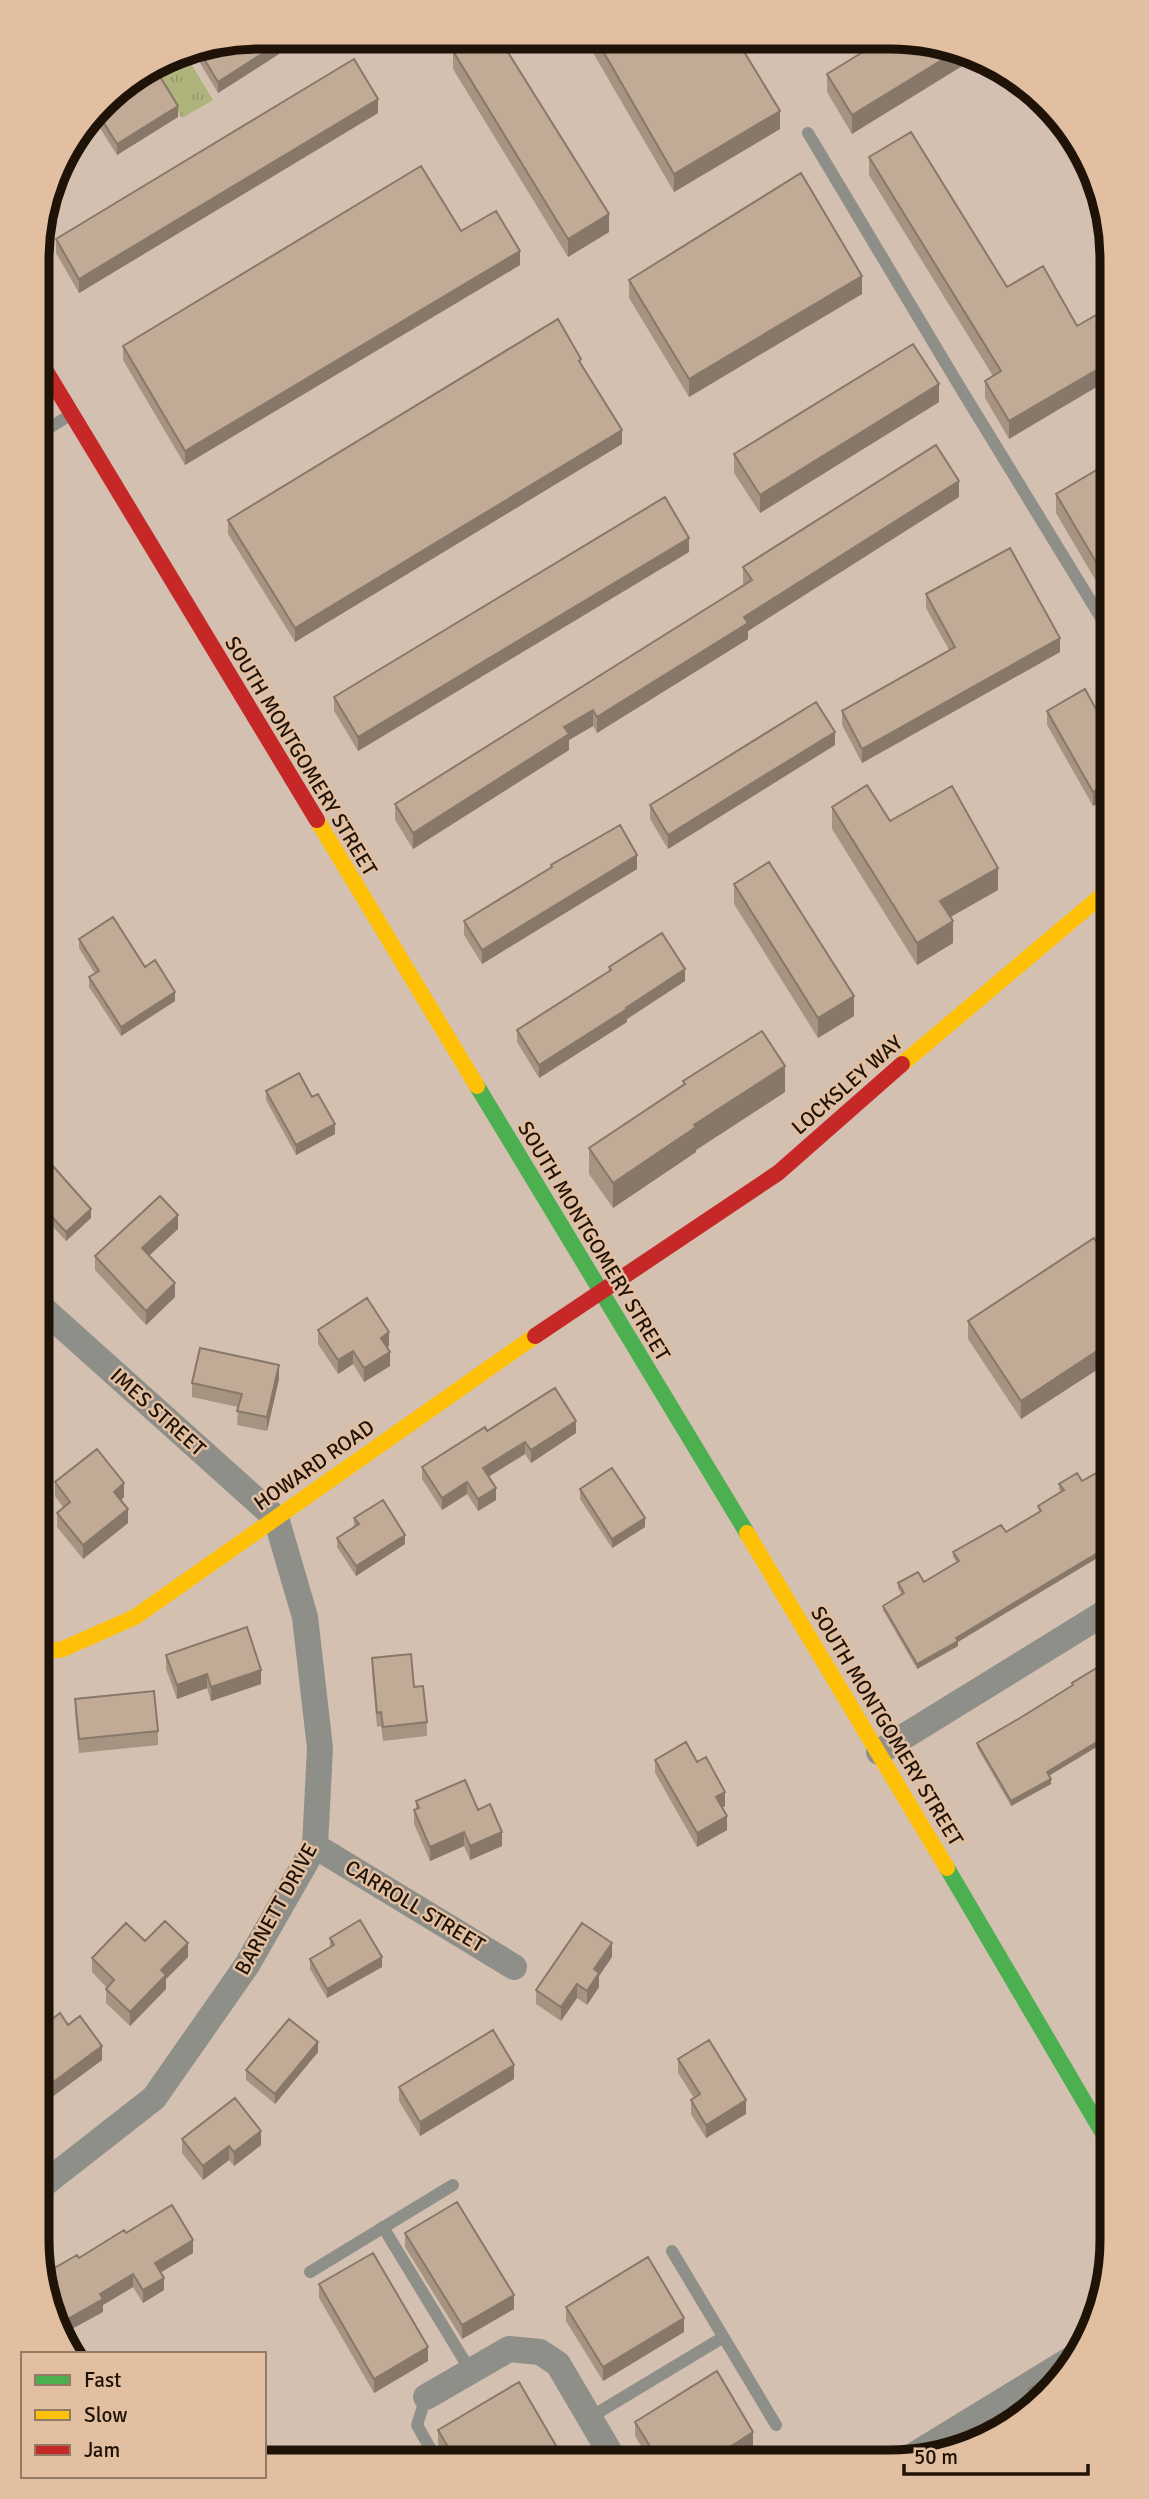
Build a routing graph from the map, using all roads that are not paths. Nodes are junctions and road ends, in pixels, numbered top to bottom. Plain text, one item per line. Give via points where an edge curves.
1 (808, 133) dead end
2 (49, 379) edge
3 (71, 415) junction
4 (49, 428) edge
5 (1100, 616) edge
6 (1100, 897) edge
7 (600, 1291) junction
8 (49, 1314) edge
9 (276, 1518) junction
10 (1100, 1616) edge
11 (49, 1651) edge
12 (879, 1752) junction
13 (316, 1846) junction
14 (514, 1967) dead end
15 (1100, 2128) edge
16 (49, 2180) edge
17 (453, 2185) dead end
18 (383, 2227) junction
19 (672, 2251) dead end
20 (310, 2272) dead end
21 (722, 2338) junction
22 (1056, 2369) edge
23 (470, 2370) junction
24 (426, 2397) joint
25 (589, 2418) junction
26 (776, 2425) dead end
27 (929, 2446) edge
28 (431, 2450) edge
29 (608, 2450) edge

1 - 5 lane
2 - 3 street, SOUTH MONTGOMERY STREET
3 - 4 lane
3 - 7 street, SOUTH MONTGOMERY STREET
6 - 7 street, LOCKSLEY WAY via 778,1173
7 - 9 street, HOWARD ROAD
7 - 12 street, SOUTH MONTGOMERY STREET
8 - 9 street, IMES STREET
9 - 11 street, HOWARD ROAD via 135,1617
9 - 13 street, BARNETT DRIVE via 304,1617 313,1682 320,1748
10 - 12 street
12 - 15 street, SOUTH MONTGOMERY STREET
13 - 14 street, CARROLL STREET
13 - 16 street, BARNETT DRIVE via 247,1965 154,2098
17 - 18 lane
18 - 20 lane
18 - 23 lane
19 - 21 lane
21 - 25 lane
21 - 26 lane
22 - 27 street
23 - 24 street
23 - 25 street via 509,2349 540,2353 558,2364
24 - 28 lane via 417,2425
25 - 29 street

